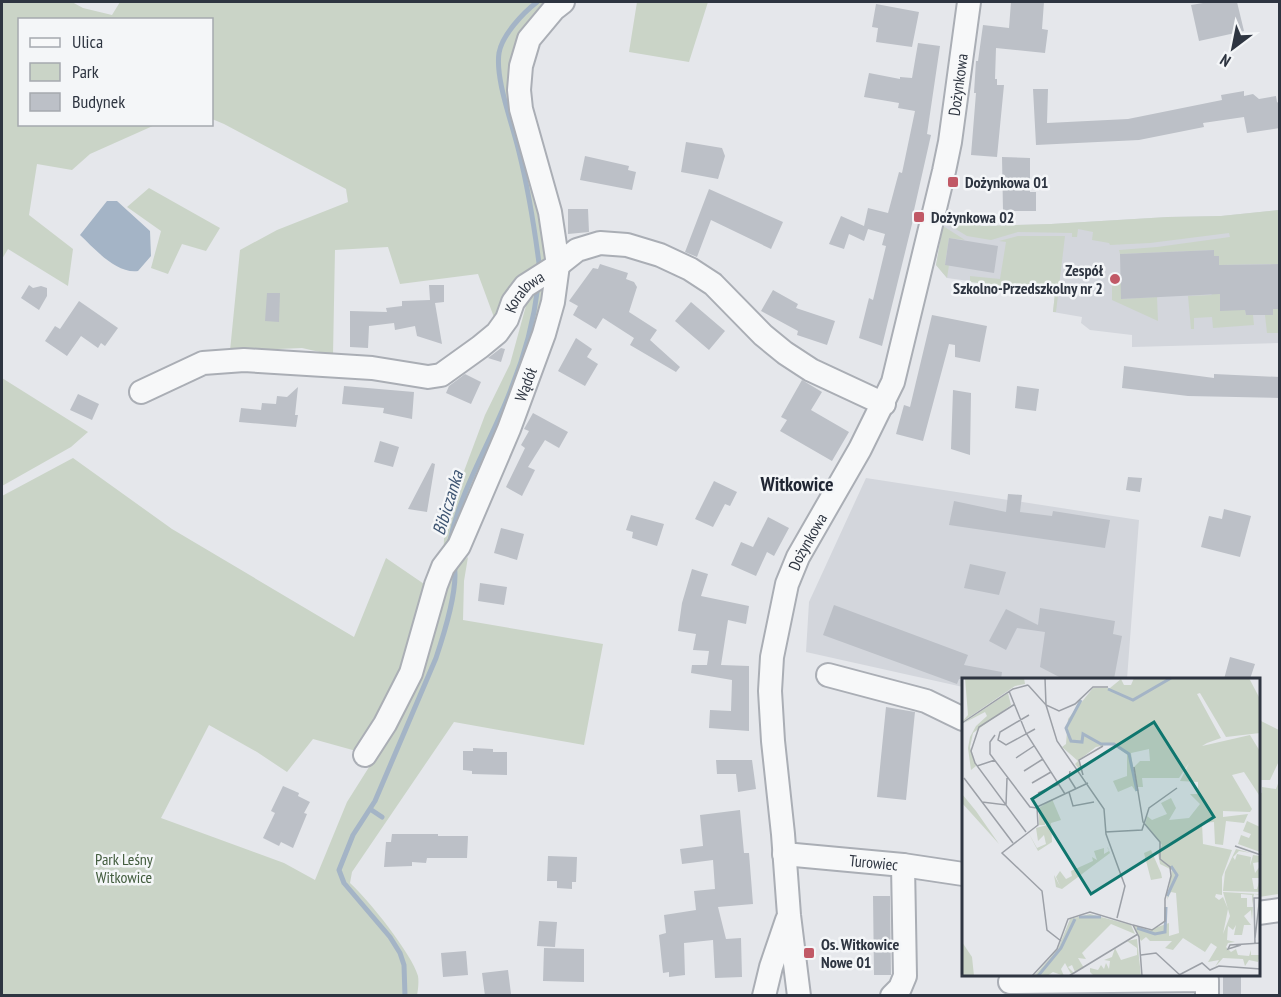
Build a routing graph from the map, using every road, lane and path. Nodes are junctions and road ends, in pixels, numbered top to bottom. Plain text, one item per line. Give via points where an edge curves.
1 (563, 2) edge
2 (969, 2) edge
3 (553, 269) junction
4 (141, 392) dead end
5 (884, 404) junction
6 (828, 675) dead end
7 (962, 719) edge
8 (365, 755) dead end
9 (784, 854) junction
10 (903, 865) junction
11 (962, 874) edge
12 (1280, 910) edge
13 (1260, 913) edge
14 (789, 915) junction
15 (1010, 984) edge
16 (764, 996) edge
17 (799, 996) edge
18 (892, 996) edge
19 (1207, 996) edge

1 - 3 street, Wądół via 529,39 520,66 519,90 550,212
2 - 5 street, Dożynkowa via 944,171 908,326
3 - 4 street, Koralowa via 525,286 497,333 441,375 428,378 372,368 244,360 203,363
3 - 5 street, Koralowa via 577,250 600,243 627,245 660,255 713,284 785,353 811,370
3 - 8 street, Wądół via 553,302 524,391 459,546 443,567 411,673 386,724
5 - 9 street, Dożynkowa via 798,557 778,621 770,691
6 - 7 street via 926,701
9 - 10 street, Turowiec
9 - 14 street, Dożynkowa
10 - 11 street, Turowiec
10 - 18 street via 905,976
12 - 13 street
14 - 16 street
14 - 17 street, Dożynkowa
15 - 19 street via 1207,980

